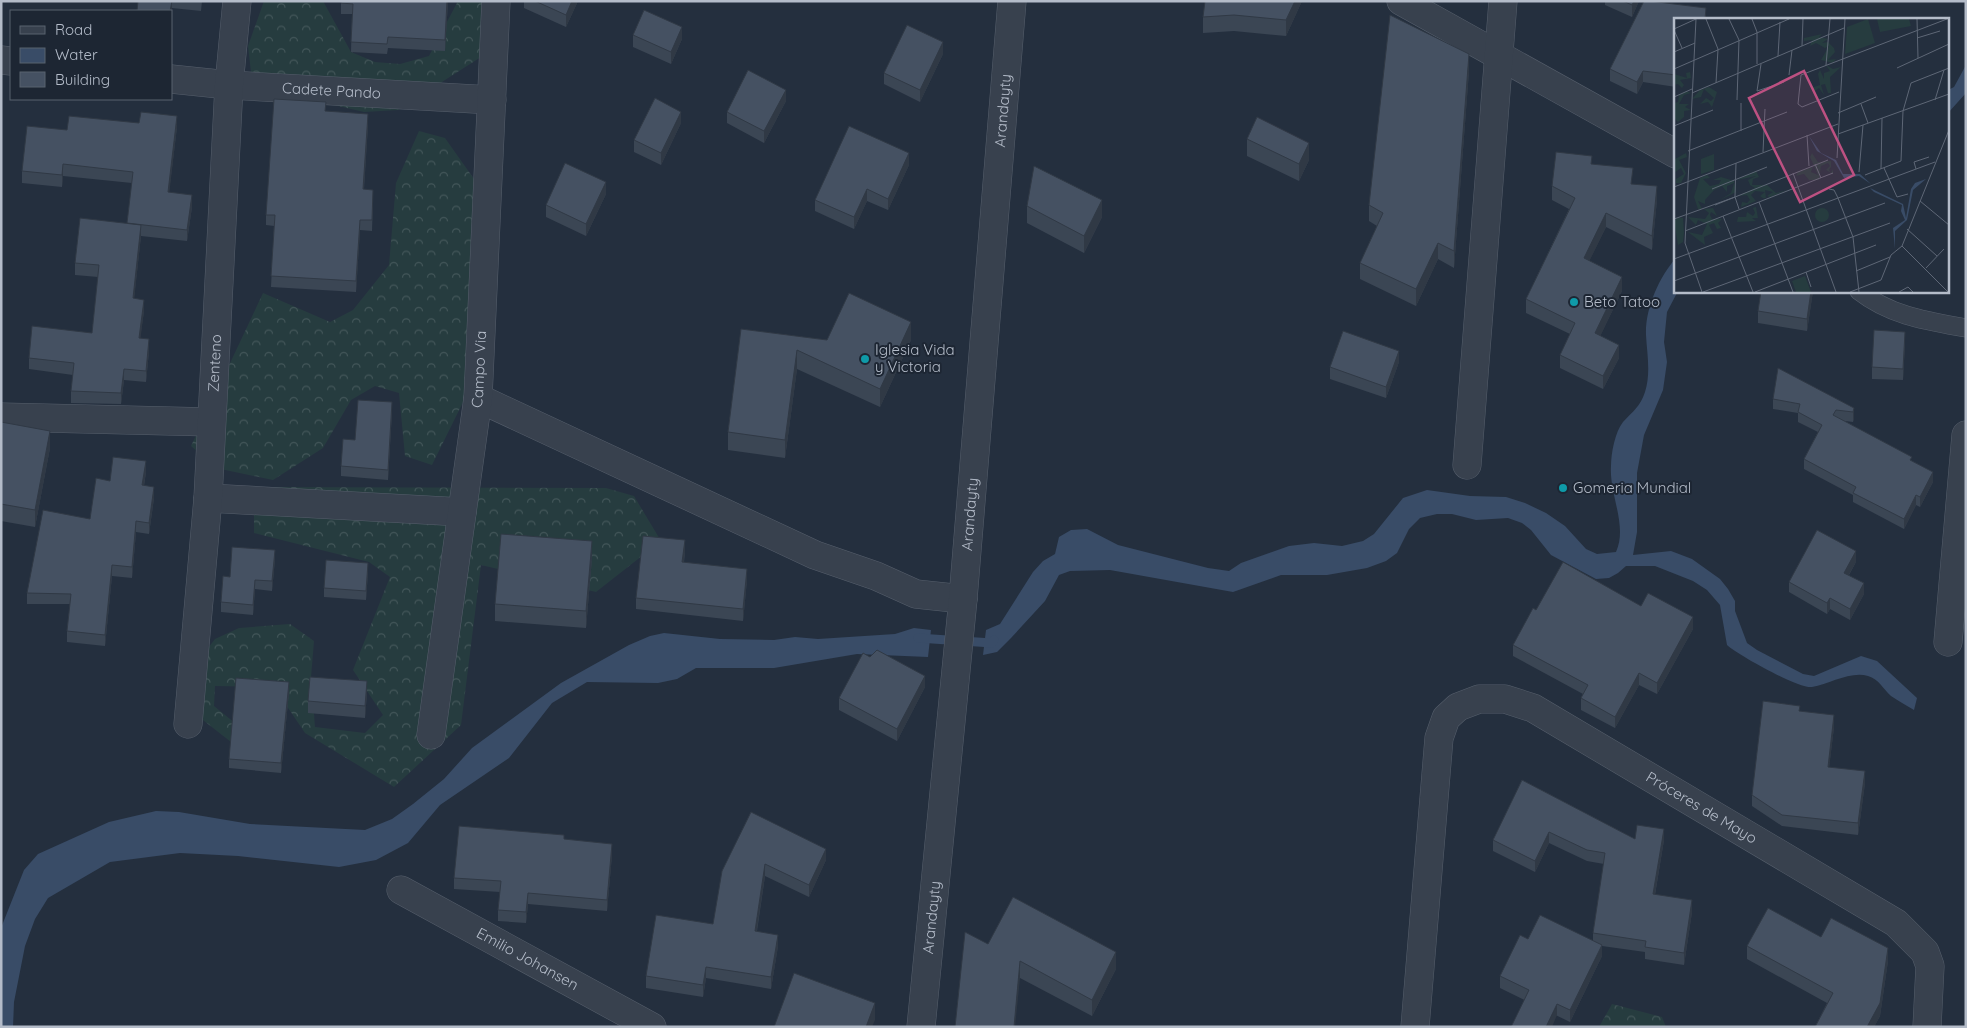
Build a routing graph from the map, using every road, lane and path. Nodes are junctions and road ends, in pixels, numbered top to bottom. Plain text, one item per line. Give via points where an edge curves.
1 (238, 1) edge
2 (496, 1) edge
3 (1012, 1) edge
4 (1402, 1) edge
5 (1503, 1) edge
6 (1500, 55) junction
7 (172, 79) edge
8 (230, 85) junction
9 (492, 100) junction
10 (1674, 153) edge
11 (1860, 292) edge
12 (1966, 328) edge
13 (478, 398) junction
14 (1, 417) edge
15 (211, 422) junction
16 (1966, 435) edge
17 (1467, 465) dead end
18 (208, 498) junction
19 (462, 512) junction
20 (962, 606) junction
21 (1948, 642) dead end
22 (188, 724) dead end
23 (431, 735) dead end
24 (401, 890) dead end
25 (652, 1027) edge
26 (920, 1027) edge
27 (1415, 1027) edge
28 (1927, 1027) edge

1 - 8 street, Zenteno
2 - 9 street, Campo Via
3 - 20 street, Arandayty
4 - 6 street
5 - 6 street
6 - 10 street
6 - 17 street
7 - 8 street, Cadete Pando
8 - 9 street, Cadete Pando
8 - 15 street, Zenteno
9 - 13 street, Campo Via
11 - 12 lane via 1890,311
13 - 19 street, Campo Via
13 - 20 street via 815,555 916,594
14 - 15 street
15 - 18 street, Zenteno
16 - 21 street
18 - 19 street
18 - 22 street, Zenteno
19 - 23 street, Campo Via
20 - 26 street, Arandayty
24 - 25 street, Emilio Johansen
27 - 28 street, Próceres de Mayo via 1439,738 1446,718 1458,708 1479,699 1505,699 1533,708 1896,923 1925,952 1930,966

